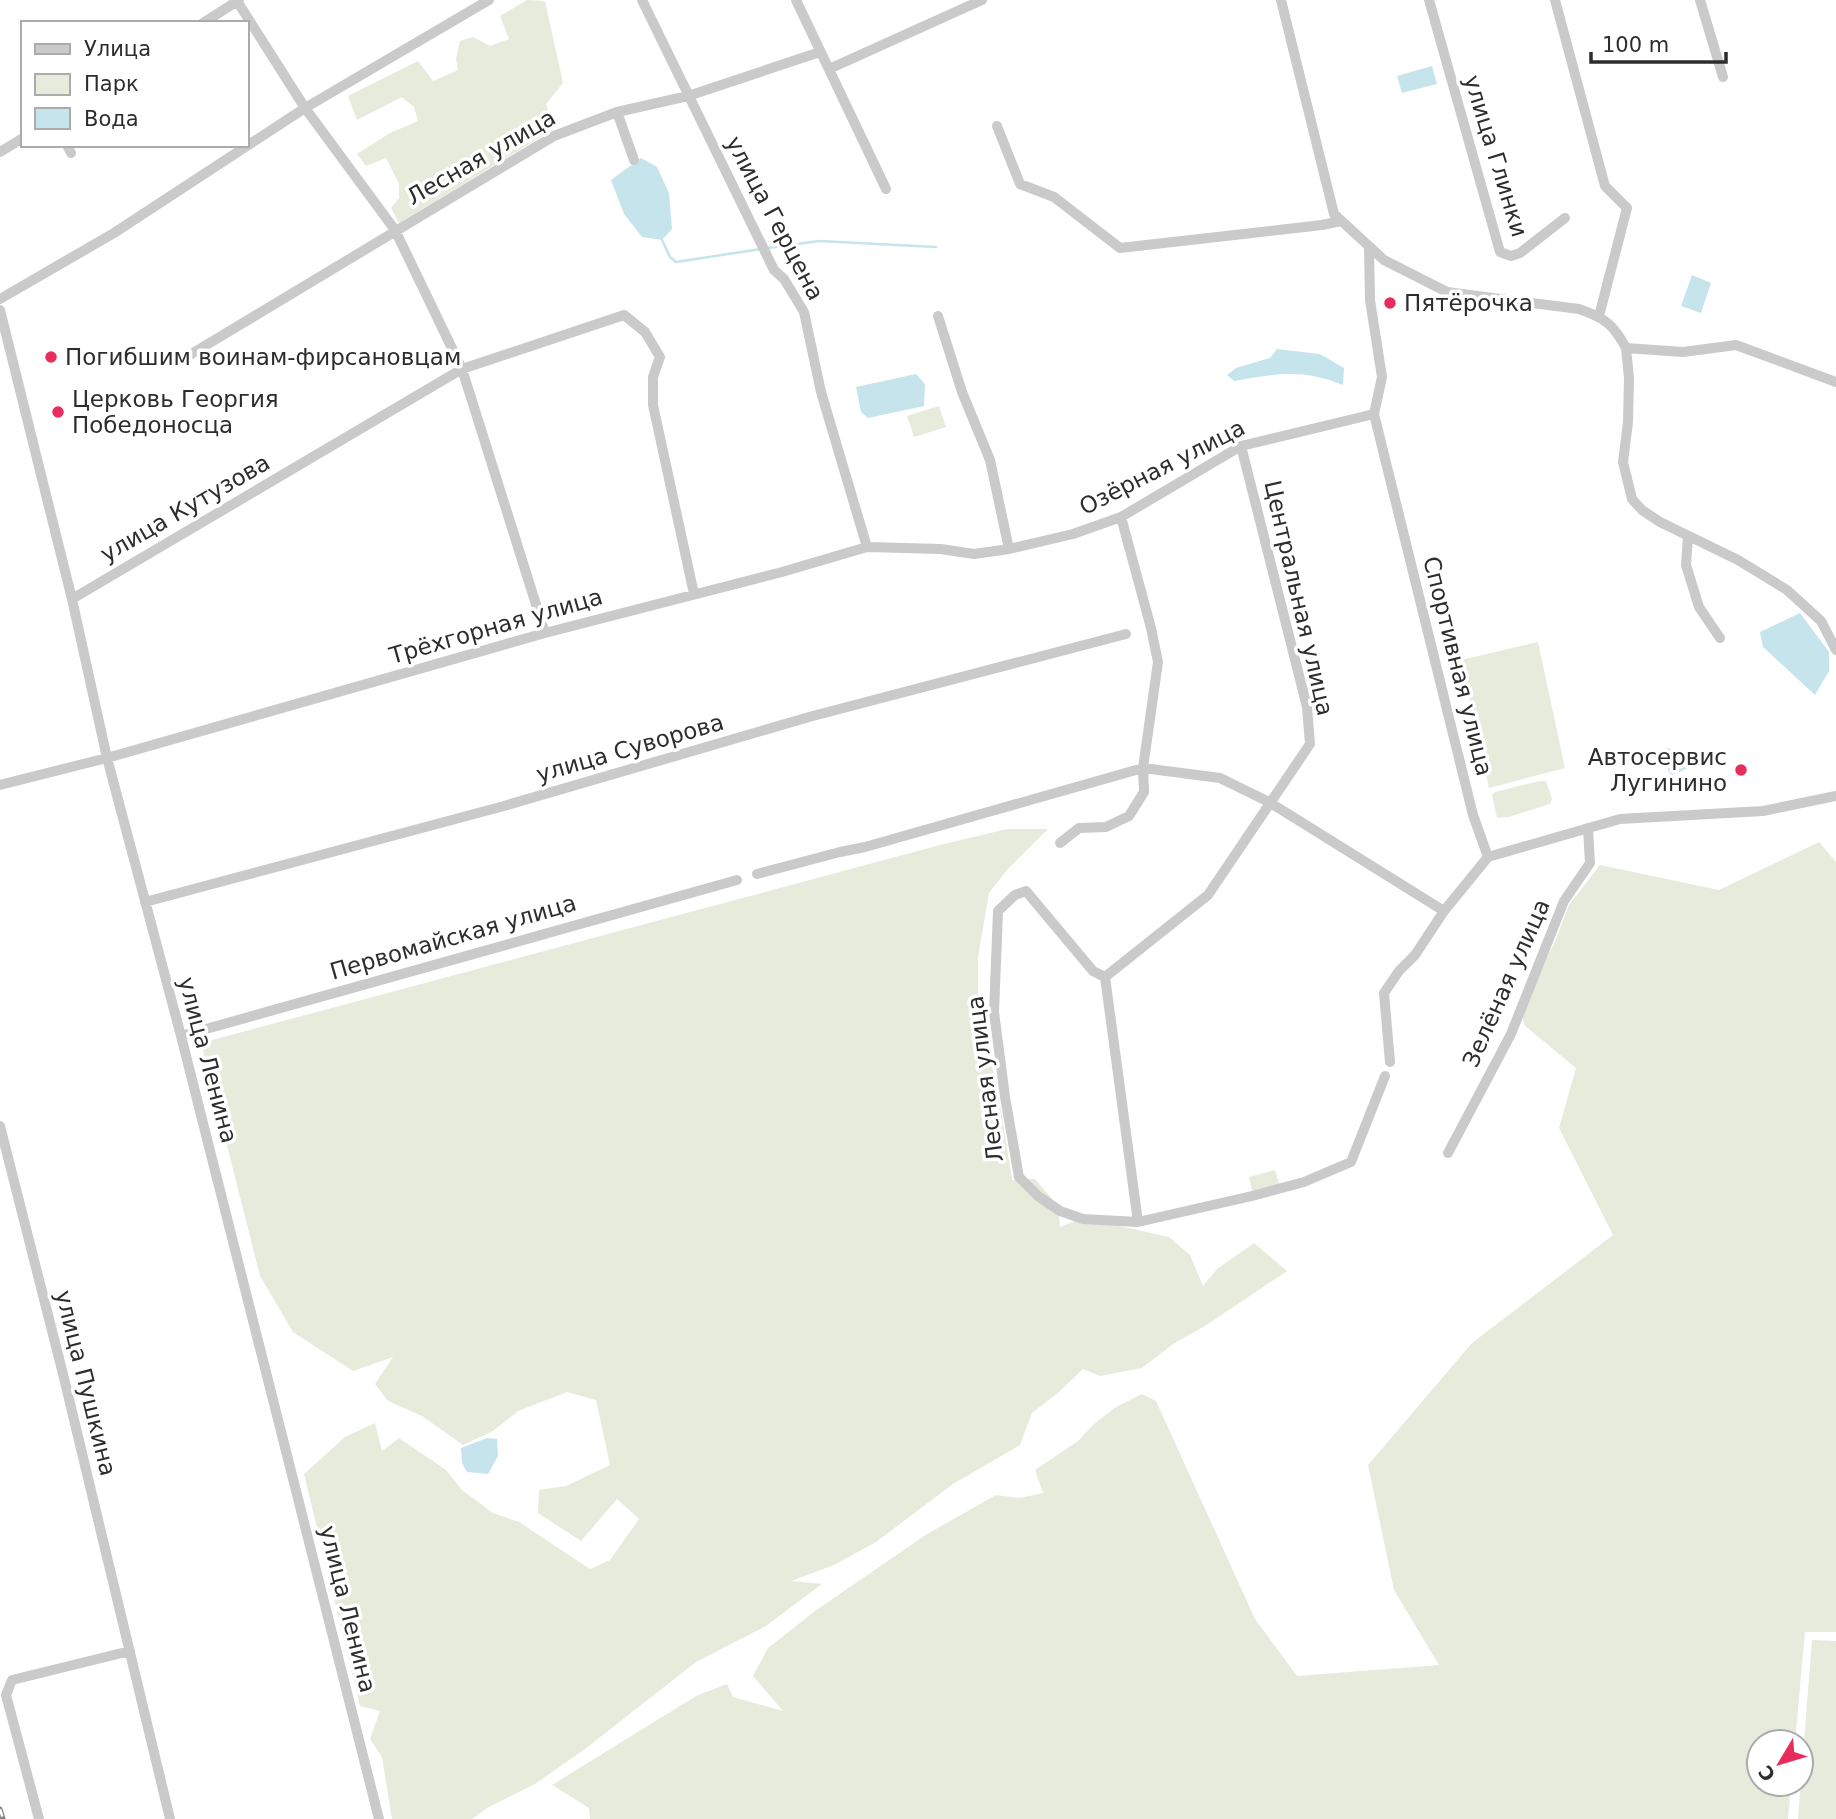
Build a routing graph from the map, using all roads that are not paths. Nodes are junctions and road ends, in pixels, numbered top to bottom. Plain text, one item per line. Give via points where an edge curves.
1 (489, 0) edge
2 (642, 0) edge
3 (796, 0) edge
4 (982, 0) edge
5 (1281, 0) edge
6 (1429, 0) edge
7 (1555, 0) edge
8 (1700, 0) edge
9 (238, 1) edge
10 (206, 21) edge
11 (820, 52) junction
12 (829, 69) junction
13 (1723, 77) dead end
14 (688, 96) junction
15 (305, 108) junction
16 (617, 112) junction
17 (997, 126) dead end
18 (21, 139) edge
19 (248, 145) edge
20 (245, 147) edge
21 (0, 152) edge
22 (634, 160) dead end
23 (886, 189) dead end
24 (1564, 218) dead end
25 (1342, 221) junction
26 (395, 230) junction
27 (1369, 247) junction
28 (0, 299) edge
29 (0, 310) edge
30 (938, 316) dead end
31 (1599, 316) junction
32 (1626, 348) junction
33 (188, 356) dead end
34 (462, 369) junction
35 (1836, 382) edge
36 (1374, 414) junction
37 (1241, 446) junction
38 (1121, 517) junction
39 (1688, 537) junction
40 (867, 547) junction
41 (1009, 549) junction
42 (694, 594) junction
43 (72, 599) junction
44 (545, 633) junction
45 (1126, 634) dead end
46 (1720, 638) dead end
47 (1836, 650) edge
48 (107, 758) junction
49 (1143, 768) junction
50 (0, 785) edge
51 (1836, 796) edge
52 (1269, 802) junction
53 (1588, 828) junction
54 (1060, 843) dead end
55 (1488, 858) junction
56 (757, 874) dead end
57 (737, 880) dead end
58 (145, 902) junction
59 (1444, 911) junction
60 (1105, 977) junction
61 (181, 1036) junction
62 (1390, 1062) dead end
63 (1384, 1076) dead end
64 (0, 1126) edge
65 (1448, 1153) dead end
66 (1138, 1222) junction
67 (130, 1651) junction
68 (39, 1819) edge
69 (170, 1819) edge
70 (379, 1819) edge

1 - 15 street
2 - 14 street, улица Герцена
3 - 11 street
4 - 12 street
5 - 25 street via 1334,214
6 - 24 street, улица Глинки via 1500,252 1520,253
7 - 31 street via 1605,186 1627,208
8 - 13 street
9 - 10 street
9 - 15 street
11 - 12 street
11 - 14 street, Лесная улица
12 - 23 street
14 - 16 street, Лесная улица
14 - 40 street, улица Герцена via 774,270 804,312 821,392
15 - 19 street
15 - 26 street
16 - 22 street
16 - 26 street, Лесная улица via 554,136
17 - 25 street via 1020,184 1054,197 1120,248
18 - 21 street
20 - 28 street via 114,233
25 - 27 street
26 - 33 street, Лесная улица
26 - 34 street
27 - 31 street via 1384,260 1447,292 1579,309
27 - 36 street, Спортивная улица via 1370,300 1381,377
29 - 43 street, улица Ленина
30 - 41 street via 990,460
31 - 32 street via 1615,328
32 - 35 street via 1683,352 1736,345
32 - 39 street via 1628,422 1623,462 1632,499
34 - 42 street, улица Кутузова via 624,315 645,332 660,357 653,377 653,405
34 - 43 street, улица Кутузова
34 - 44 street
36 - 37 street, Озёрная улица
36 - 55 street, Спортивная улица via 1473,815
37 - 38 street, Озёрная улица
37 - 52 street, Центральная улица via 1307,707 1311,744
38 - 41 street, Озёрная улица
38 - 49 street via 1157,662
39 - 46 street via 1686,565 1699,607
39 - 47 street via 1787,590 1821,621
40 - 41 street, Трёхгорная улица via 974,554
40 - 42 street, Трёхгорная улица
42 - 44 street, Трёхгорная улица
43 - 48 street, улица Ленина
44 - 48 street, Трёхгорная улица
45 - 58 street, улица Суворова
48 - 50 street, Трёхгорная улица
48 - 58 street, улица Ленина
49 - 52 street via 1220,778
49 - 54 street via 1144,792 1129,816 1106,827 1079,828
49 - 56 street
51 - 53 street via 1763,811 1620,819
52 - 59 street
52 - 60 street, Центральная улица via 1208,895
53 - 55 street
53 - 65 street, Зелёная улица via 1590,863 1564,901 1511,1034
55 - 59 street
57 - 61 street, Первомайская улица
58 - 61 street, улица Ленина
59 - 62 street via 1384,993
60 - 66 street
60 - 66 street, Лесная улица via 1093,971 1026,891 998,911 994,1012 1019,1177 1060,1211 1083,1219
61 - 70 street, улица Ленина
63 - 66 street via 1351,1163 1304,1182
64 - 67 street, улица Пушкина
67 - 68 street via 12,1680 6,1695
67 - 69 street, улица Пушкина

